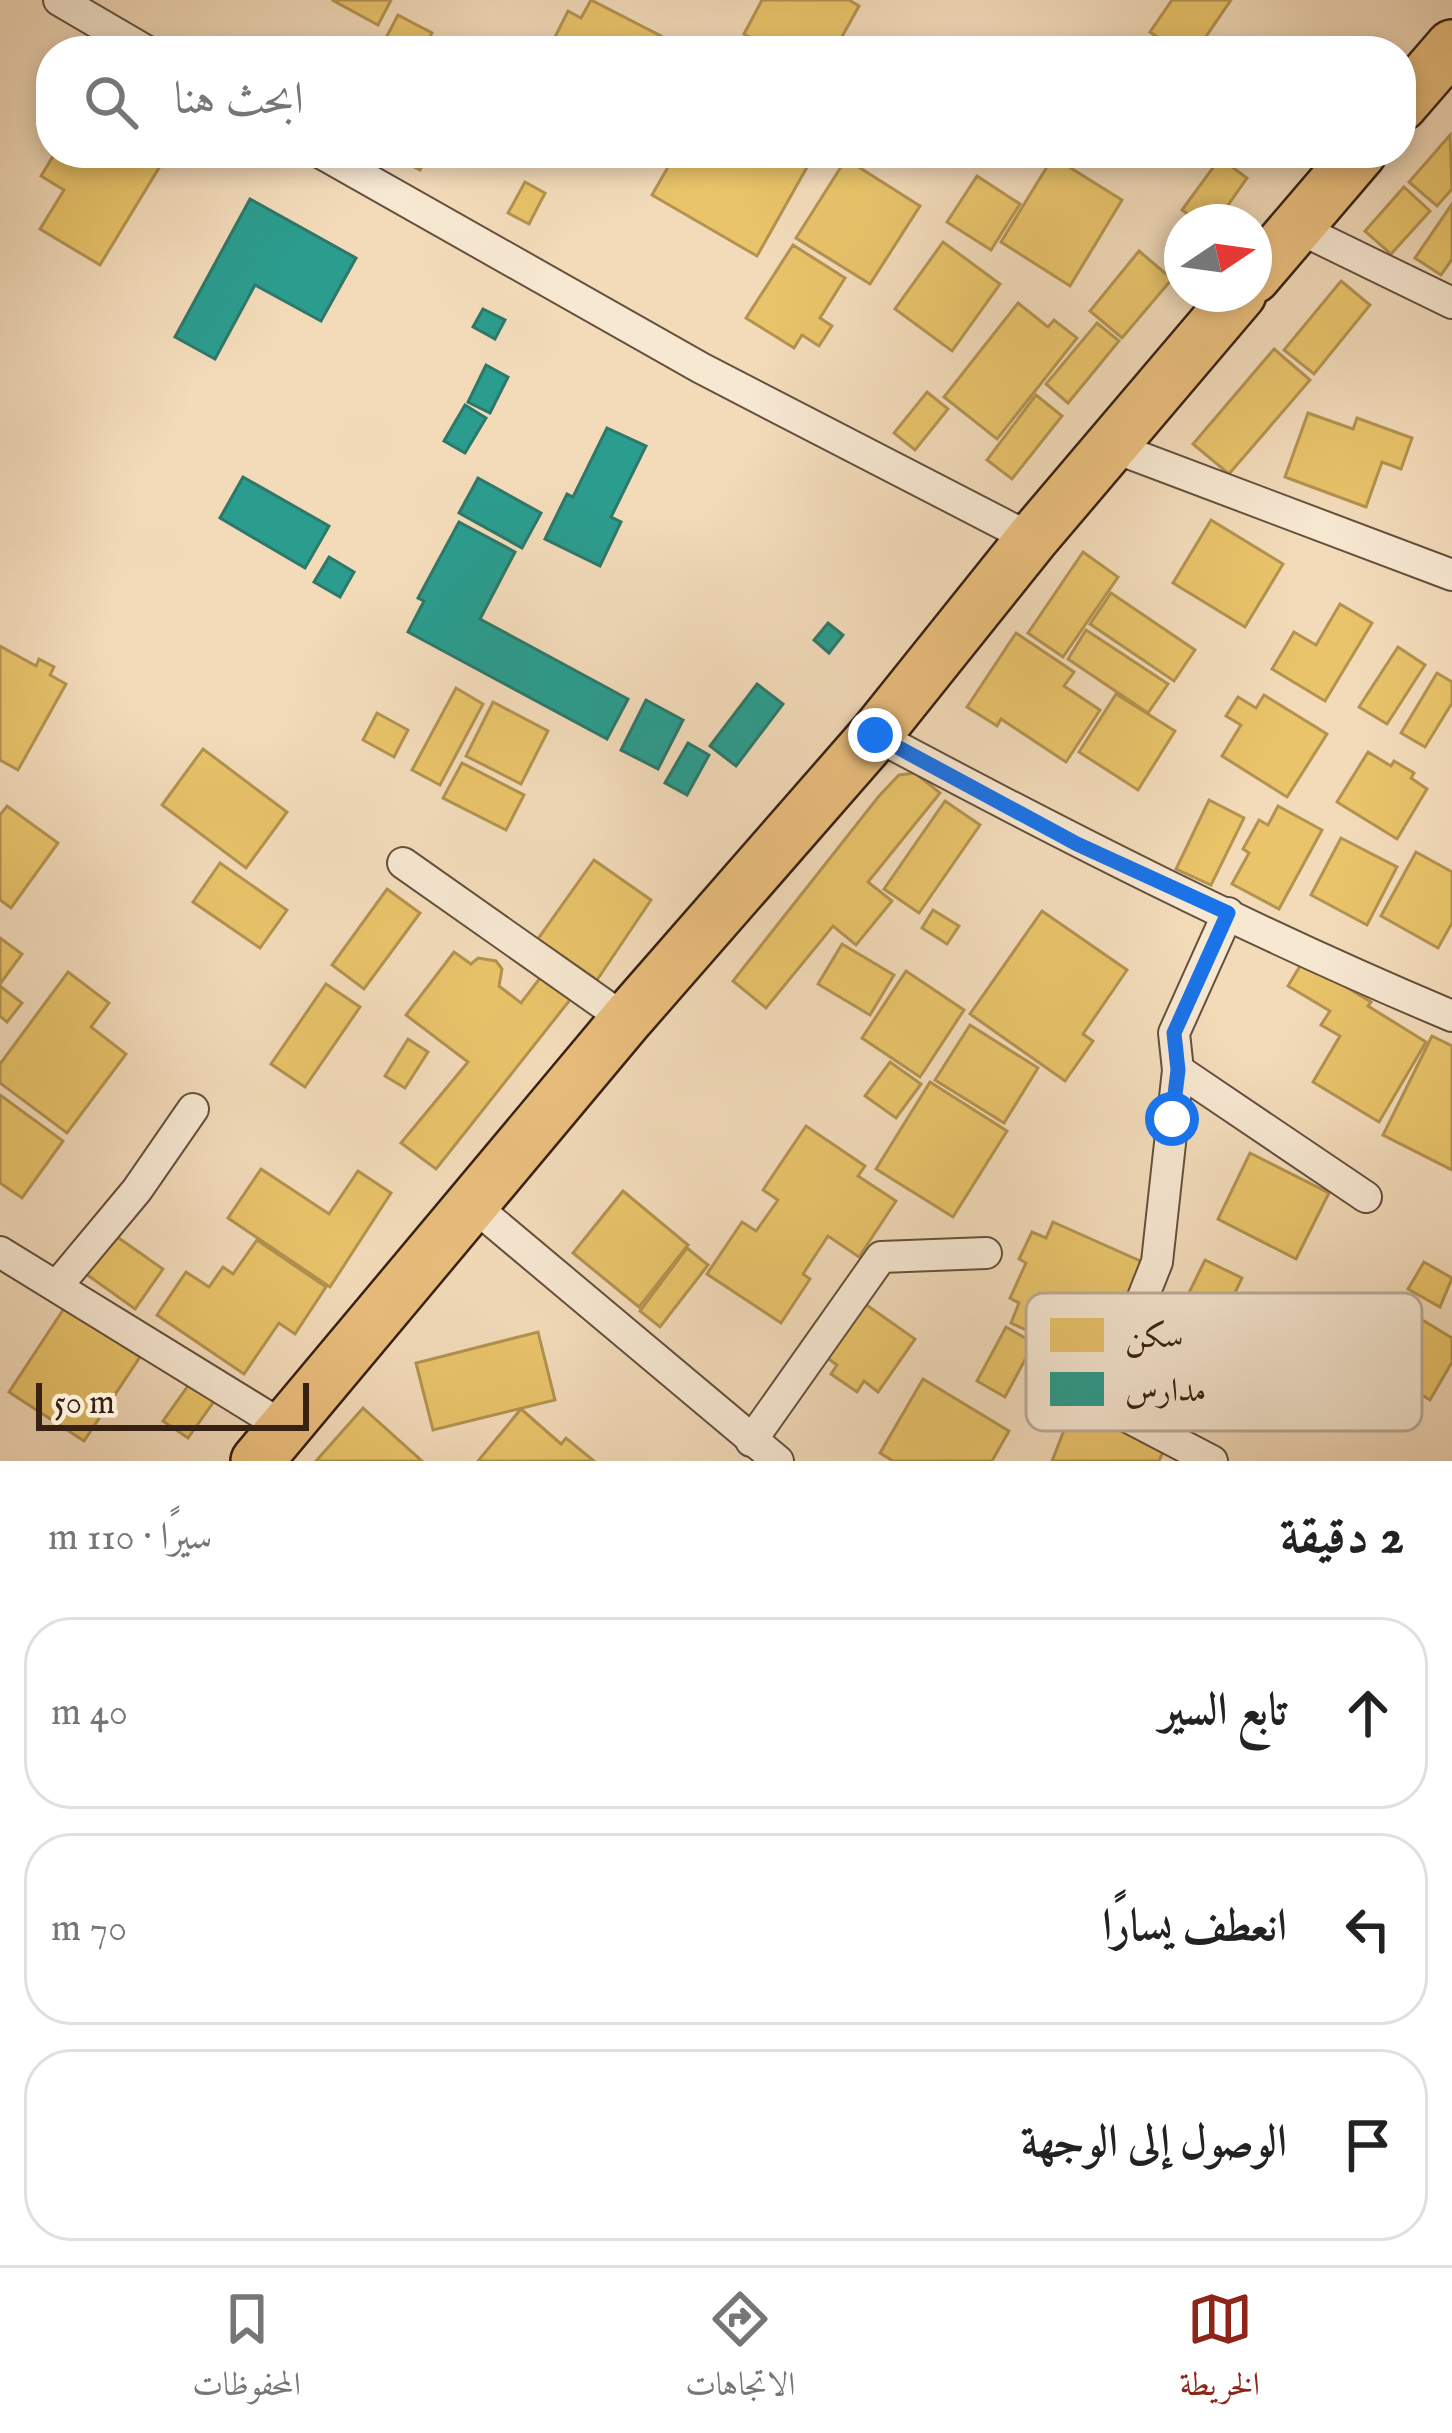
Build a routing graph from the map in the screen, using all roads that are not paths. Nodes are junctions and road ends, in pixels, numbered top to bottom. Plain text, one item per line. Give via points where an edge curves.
1 (59, 0) edge
2 (120, 36) edge
3 (1452, 46) edge
4 (1416, 88) edge
5 (348, 168) edge
6 (1347, 168) edge
7 (1296, 227) junction
8 (1272, 256) edge
9 (1452, 303) edge
10 (1225, 312) edge
11 (1111, 446) junction
12 (1032, 539) junction
13 (1452, 575) edge
14 (875, 735) junction
15 (403, 863) dead end
16 (1228, 913) junction
17 (1452, 1016) edge
18 (626, 1020) junction
19 (1178, 1070) junction
20 (193, 1109) dead end
21 (1366, 1197) dead end
22 (474, 1206) junction
23 (0, 1252) edge
24 (986, 1253) dead end
25 (57, 1286) junction
26 (1145, 1293) edge
27 (1155, 1431) edge
28 (751, 1441) junction
29 (272, 1444) edge
30 (778, 1461) edge
31 (1212, 1461) edge

1 - 2 street
3 - 4 highway
5 - 12 street via 701,368
6 - 7 highway
7 - 8 highway
7 - 9 street
10 - 11 highway
11 - 12 highway
11 - 13 street
12 - 14 highway
14 - 16 street via 1077,844
14 - 18 highway
15 - 18 street
16 - 17 street
16 - 19 street via 1174,1033
18 - 22 highway
19 - 21 street
19 - 26 street via 1157,1262
20 - 25 street
22 - 28 street
22 - 29 highway
23 - 25 street
24 - 28 street via 881,1257
25 - 29 street
27 - 31 street
28 - 30 street

